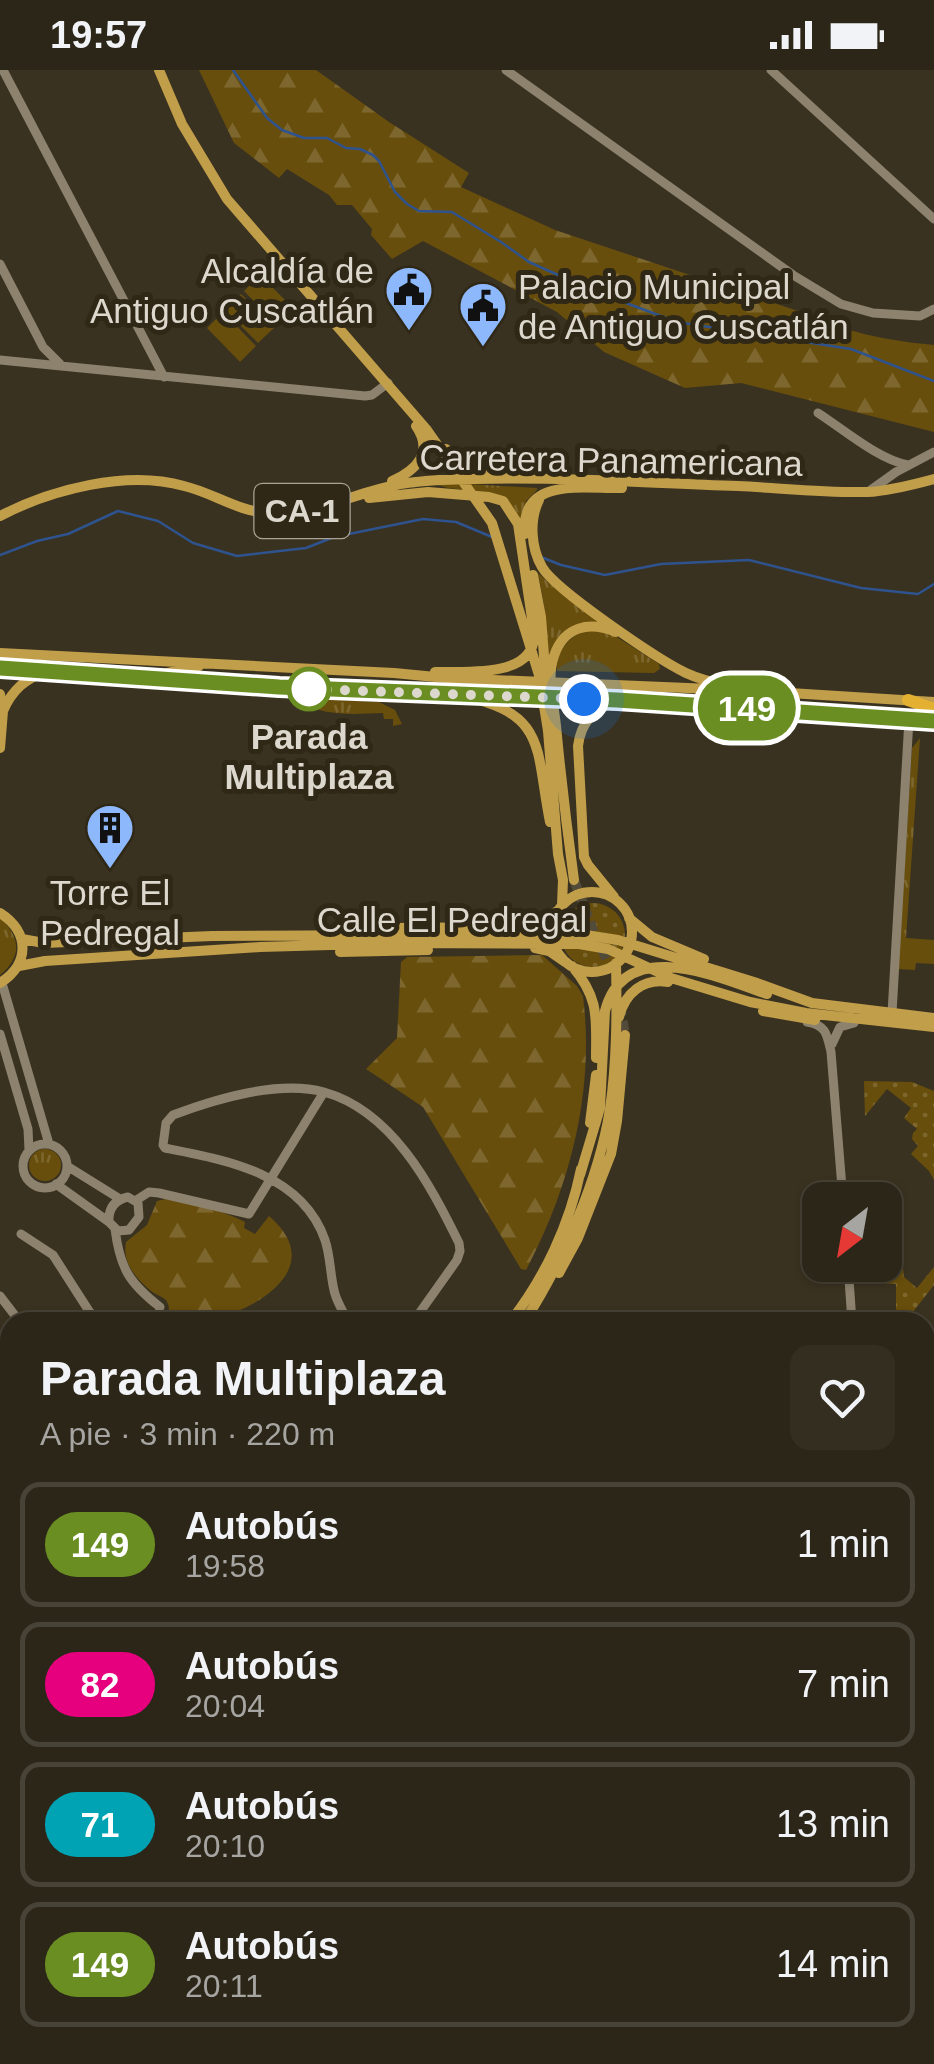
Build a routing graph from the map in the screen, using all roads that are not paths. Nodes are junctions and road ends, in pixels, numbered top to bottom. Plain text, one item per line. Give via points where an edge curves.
1 (3, 70) edge
2 (158, 70) edge
3 (506, 70) edge
4 (771, 70) edge
5 (934, 219) edge
6 (0, 264) edge
7 (934, 309) edge
8 (43, 347) junction
9 (357, 350) junction
10 (152, 354) junction
11 (0, 360) edge
12 (37, 364) junction
13 (61, 365) junction
14 (373, 370) junction
15 (144, 376) junction
16 (164, 378) junction
17 (386, 385) junction
18 (402, 393) junction
19 (355, 394) junction
20 (818, 413) dead end
21 (934, 452) edge
22 (908, 464) junction
23 (934, 479) edge
24 (612, 482) junction
25 (693, 485) junction
26 (868, 492) junction
27 (334, 503) junction
28 (313, 509) junction
29 (2, 512) edge
30 (528, 543) junction
31 (536, 565) junction
32 (629, 636) junction
33 (0, 653) edge
34 (204, 663) junction
35 (0, 668) edge
36 (46, 671) junction
37 (394, 673) junction
38 (548, 674) junction
39 (146, 678) junction
40 (446, 678) junction
41 (759, 690) junction
42 (0, 694) edge
43 (460, 695) junction
44 (518, 696) junction
45 (617, 700) junction
46 (908, 700) joint
47 (934, 705) edge
48 (3, 711) junction
49 (909, 719) junction
50 (934, 721) edge
51 (549, 723) junction
52 (0, 748) edge
53 (558, 854) junction
54 (574, 880) tunnel mouth
55 (620, 905) junction
56 (560, 908) junction
57 (3, 913) edge
58 (629, 918) junction
59 (312, 935) junction
60 (22, 938) junction
61 (400, 939) junction
62 (199, 951) junction
63 (620, 960) junction
64 (568, 964) junction
65 (18, 966) junction
66 (1, 983) edge
67 (751, 985) junction
68 (683, 986) junction
69 (812, 1003) junction
70 (892, 1013) junction
71 (793, 1018) junction
72 (934, 1018) edge
73 (854, 1023) junction
74 (909, 1023) junction
75 (934, 1027) edge
76 (0, 1034) edge
77 (620, 1036) junction
78 (831, 1052) junction
79 (324, 1092) junction
80 (49, 1144) junction
81 (30, 1150) junction
82 (67, 1166) junction
83 (580, 1176) junction
84 (272, 1180) junction
85 (842, 1182) edge
86 (56, 1184) junction
87 (120, 1199) junction
88 (135, 1200) junction
89 (112, 1225) junction
90 (21, 1234) dead end
91 (849, 1282) edge
92 (90, 1312) edge
93 (158, 1312) edge
94 (343, 1312) edge
95 (420, 1312) edge
96 (517, 1312) edge
97 (530, 1312) edge
98 (851, 1312) edge

1 - 10 street
2 - 9 main road via 227,199
3 - 7 street via 841,304 920,316
4 - 5 street
6 - 8 street
8 - 12 street
8 - 13 street
9 - 14 main road
9 - 18 main road
10 - 15 street
10 - 16 street
11 - 12 street
12 - 13 street
13 - 15 street
14 - 17 main road
14 - 18 main road
14 - 19 street via 372,387
15 - 16 street
16 - 19 street
17 - 19 street via 372,395
17 - 27 main road via 419,430 424,450 402,476
17 - 51 main road via 428,430 498,538
18 - 24 main road via 447,451 472,468
20 - 22 street
21 - 22 street
22 - 26 street
23 - 26 main road, Carretera Panamericana / CA-1
24 - 25 main road, Carretera Panamericana / CA-1
24 - 27 main road, Carretera Panamericana / CA-1 via 427,481
25 - 26 main road, Carretera Panamericana / CA-1
25 - 30 main road via 546,492 527,510
27 - 28 main road, Carretera Panamericana / CA-1
28 - 29 main road, Carretera Panamericana / CA-1 via 250,511 188,486 136,479
28 - 30 main road via 410,492 488,497 503,501
30 - 31 main road
30 - 37 main road via 535,642 518,662 496,670
31 - 32 main road
31 - 38 main road
32 - 38 main road via 577,628 558,647
32 - 41 main road via 691,675
33 - 34 main road
34 - 37 main road
34 - 39 main road
35 - 36 street
36 - 39 street
36 - 48 main road via 24,682
37 - 40 main road
38 - 51 main road
39 - 43 street
40 - 41 main road
40 - 44 main road
41 - 46 main road
42 - 48 main road
43 - 44 street
43 - 53 main road via 498,705 531,732
44 - 45 street
45 - 49 street
45 - 55 main road via 590,716 578,746 584,858
46 - 47 highway
48 - 52 main road
49 - 50 street
49 - 70 street
51 - 53 main road
51 - 54 main road
53 - 56 main road
55 - 56 main road via 587,892
55 - 58 main road
56 - 59 main road via 534,925
56 - 64 main road via 552,938
57 - 60 main road
58 - 63 main road via 631,936
58 - 69 main road via 672,947
59 - 60 main road, Calle El Pedregal via 44,943
59 - 61 main road, Calle El Pedregal
60 - 65 main road
61 - 62 main road, Calle El Pedregal
61 - 67 main road, Calle El Pedregal via 590,936
61 - 74 main road, Calle El Pedregal via 594,946 750,1002
62 - 64 main road via 534,948
62 - 65 main road, Calle El Pedregal
63 - 64 main road via 594,972
63 - 68 main road
63 - 77 main road
64 - 83 main road via 588,986 595,1009 594,1097
65 - 66 main road
66 - 80 street
67 - 69 main road
67 - 83 main road via 676,967 641,970 622,982 604,1018 600,1108
68 - 71 main road
68 - 77 main road via 654,980 636,988 622,1006
69 - 70 main road
70 - 72 main road
71 - 73 main road
71 - 78 street via 822,1026
73 - 74 main road
73 - 78 street via 840,1027
74 - 75 main road, Calle El Pedregal
76 - 81 street
77 - 97 main road via 609,1114 588,1186
78 - 85 street
79 - 84 street
79 - 84 street via 253,1092 176,1113 166,1123 165,1148 220,1158
79 - 95 street via 378,1122 402,1147 459,1242 450,1270
80 - 81 street
80 - 82 street
81 - 86 street via 22,1168 29,1181 42,1188
82 - 86 street
82 - 87 street
83 - 96 main road via 542,1273
84 - 88 street via 245,1214 149,1192
84 - 94 street via 305,1205 320,1228
86 - 89 street
87 - 88 street
87 - 89 street via 111,1208
88 - 89 street via 140,1212 129,1230
89 - 93 street via 121,1264
90 - 92 street via 53,1255
91 - 98 street

